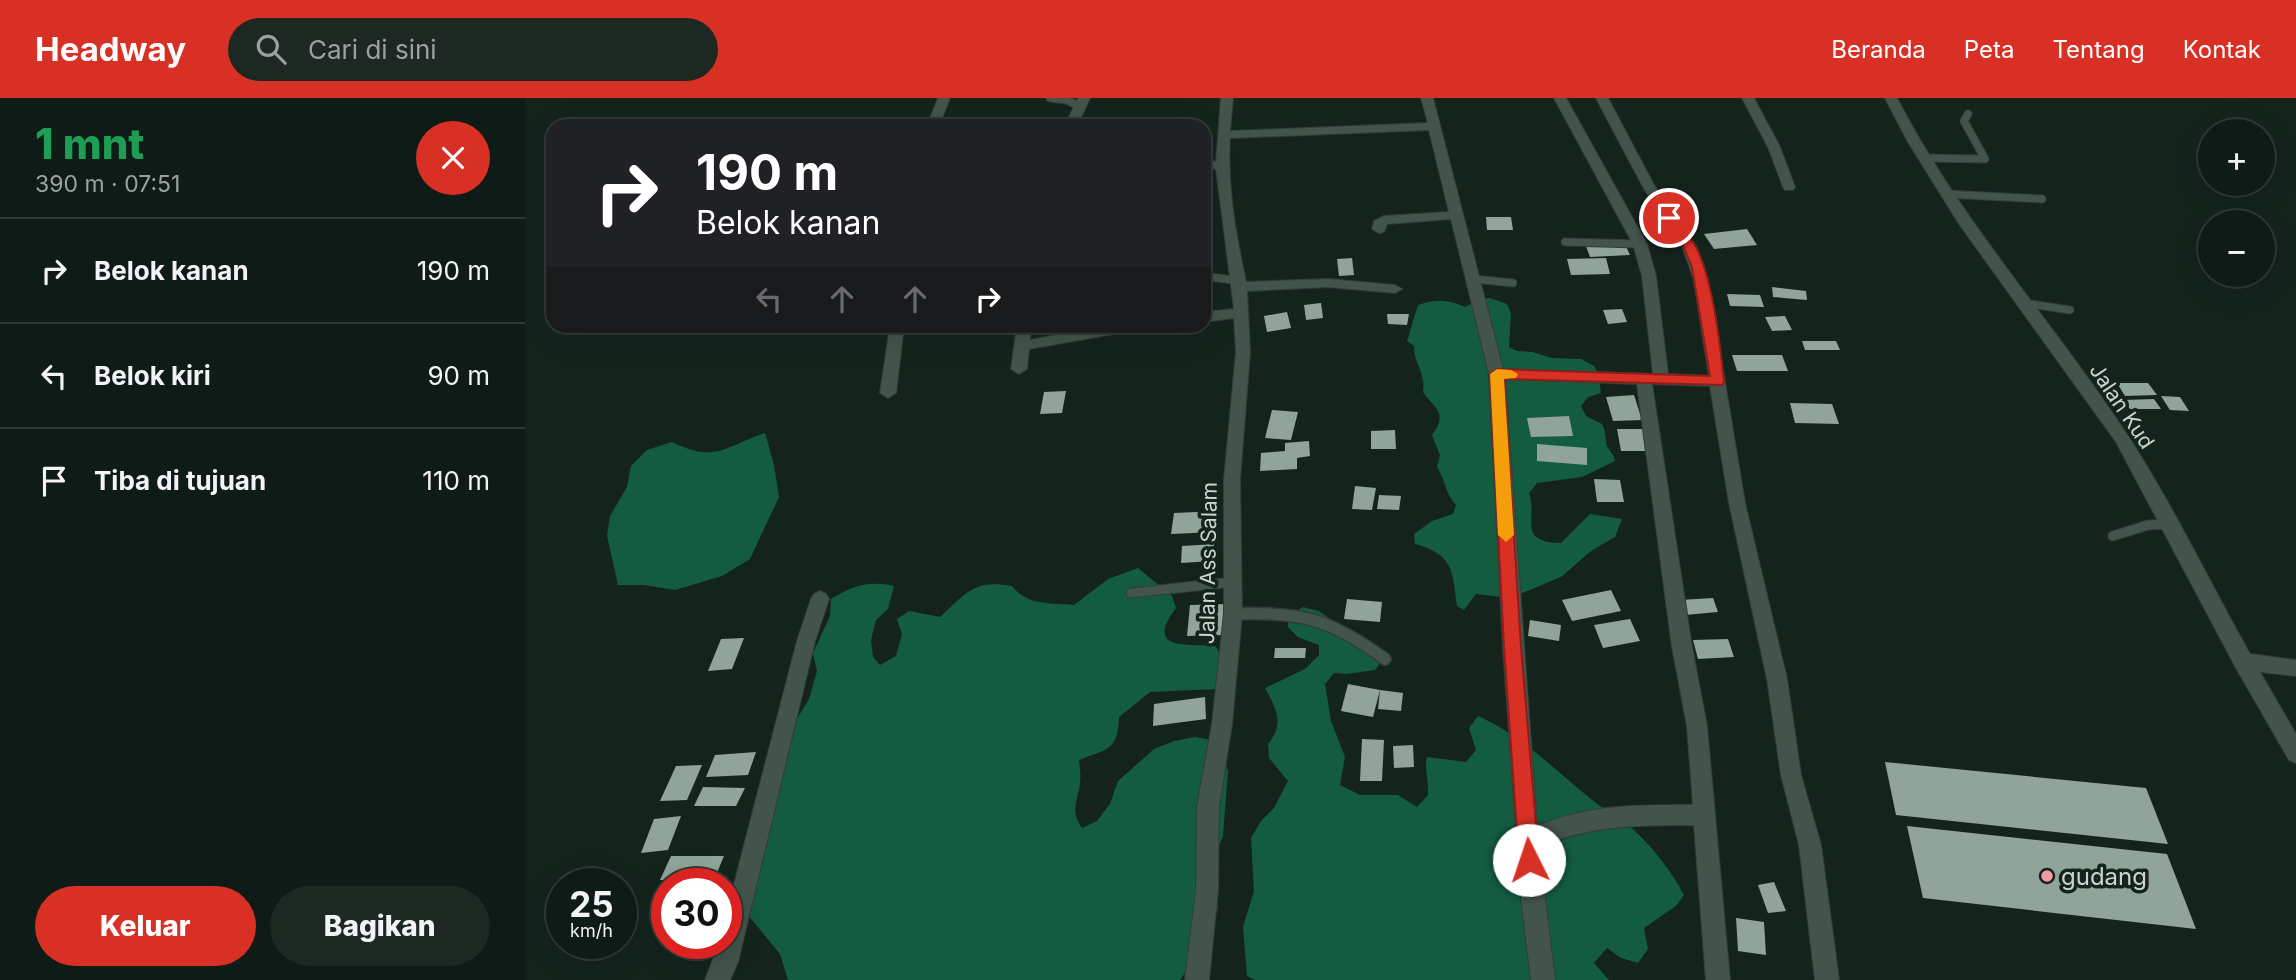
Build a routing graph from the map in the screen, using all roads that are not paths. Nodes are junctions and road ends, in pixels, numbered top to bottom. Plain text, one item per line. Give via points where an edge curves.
1 (944, 98) edge
2 (1051, 98) edge
3 (1227, 98) edge
4 (1427, 98) edge
5 (1560, 98) edge
6 (1602, 98) edge
7 (1748, 98) edge
8 (1891, 98) edge
9 (1082, 102) edge
10 (1968, 114) dead end
11 (936, 119) edge
12 (1074, 119) edge
13 (1433, 126) junction
14 (1225, 135) junction
15 (1923, 158) junction
16 (1213, 165) edge
17 (1789, 187) dead end
18 (1944, 194) junction
19 (2042, 199) dead end
20 (1457, 215) junction
21 (1379, 229) dead end
22 (1565, 242) dead end
23 (1640, 244) junction
24 (1211, 278) edge
25 (1473, 279) junction
26 (1514, 283) dead end
27 (1240, 284) junction
28 (1395, 289) dead end
29 (2024, 303) junction
30 (2070, 310) dead end
31 (1243, 313) junction
32 (1211, 316) edge
33 (896, 333) edge
34 (1023, 333) edge
35 (1092, 333) edge
36 (1021, 346) junction
37 (1019, 369) dead end
38 (1497, 374) junction
39 (1652, 379) junction
40 (1717, 382) junction
41 (888, 393) dead end
42 (2170, 524) junction
43 (2113, 536) dead end
44 (1233, 582) junction
45 (1131, 593) dead end
46 (820, 599) dead end
47 (1233, 614) junction
48 (1385, 659) dead end
49 (2243, 662) junction
50 (2296, 668) edge
51 (2296, 753) edge
52 (1706, 815) junction
53 (1528, 841) junction
54 (717, 980) edge
55 (1197, 980) edge
56 (1543, 980) edge
57 (1718, 980) edge
58 (1826, 980) edge

1 - 11 street
2 - 9 lane
3 - 14 street, Jalan Ass Salam
4 - 13 street
5 - 23 street
6 - 40 street via 1649,187 1694,256
7 - 17 street
8 - 15 street, Jalan Kud
9 - 12 street
10 - 15 lane via 1964,121 1985,159
13 - 14 street
13 - 20 street
14 - 16 street, Jalan Ass Salam
15 - 18 street, Jalan Kud
16 - 27 street, Jalan Ass Salam
18 - 19 lane
18 - 29 street, Jalan Kud
20 - 21 street via 1384,220
20 - 25 street
22 - 23 lane
23 - 39 street via 1651,284
24 - 27 lane
25 - 26 lane
25 - 38 street
27 - 28 street via 1328,283
27 - 31 street, Jalan Ass Salam
29 - 30 lane
29 - 42 street, Jalan Kud via 2111,422
31 - 32 street
31 - 44 street, Jalan Ass Salam via 1233,479
33 - 41 street
34 - 36 street
35 - 36 street
36 - 37 street
38 - 39 street
38 - 53 street
39 - 40 street
39 - 52 street
40 - 58 street via 1737,503 1777,679 1791,775 1809,845
42 - 43 lane via 2148,525
42 - 49 street, Jalan Kud
44 - 45 lane
44 - 47 street, Jalan Ass Salam
46 - 54 street via 726,962
47 - 48 lane via 1261,612 1321,619
47 - 55 street, Jalan Ass Salam via 1208,807 1207,890
49 - 50 street
49 - 51 street, Jalan Kud
52 - 53 street via 1621,814 1566,825
52 - 57 street
53 - 56 street

